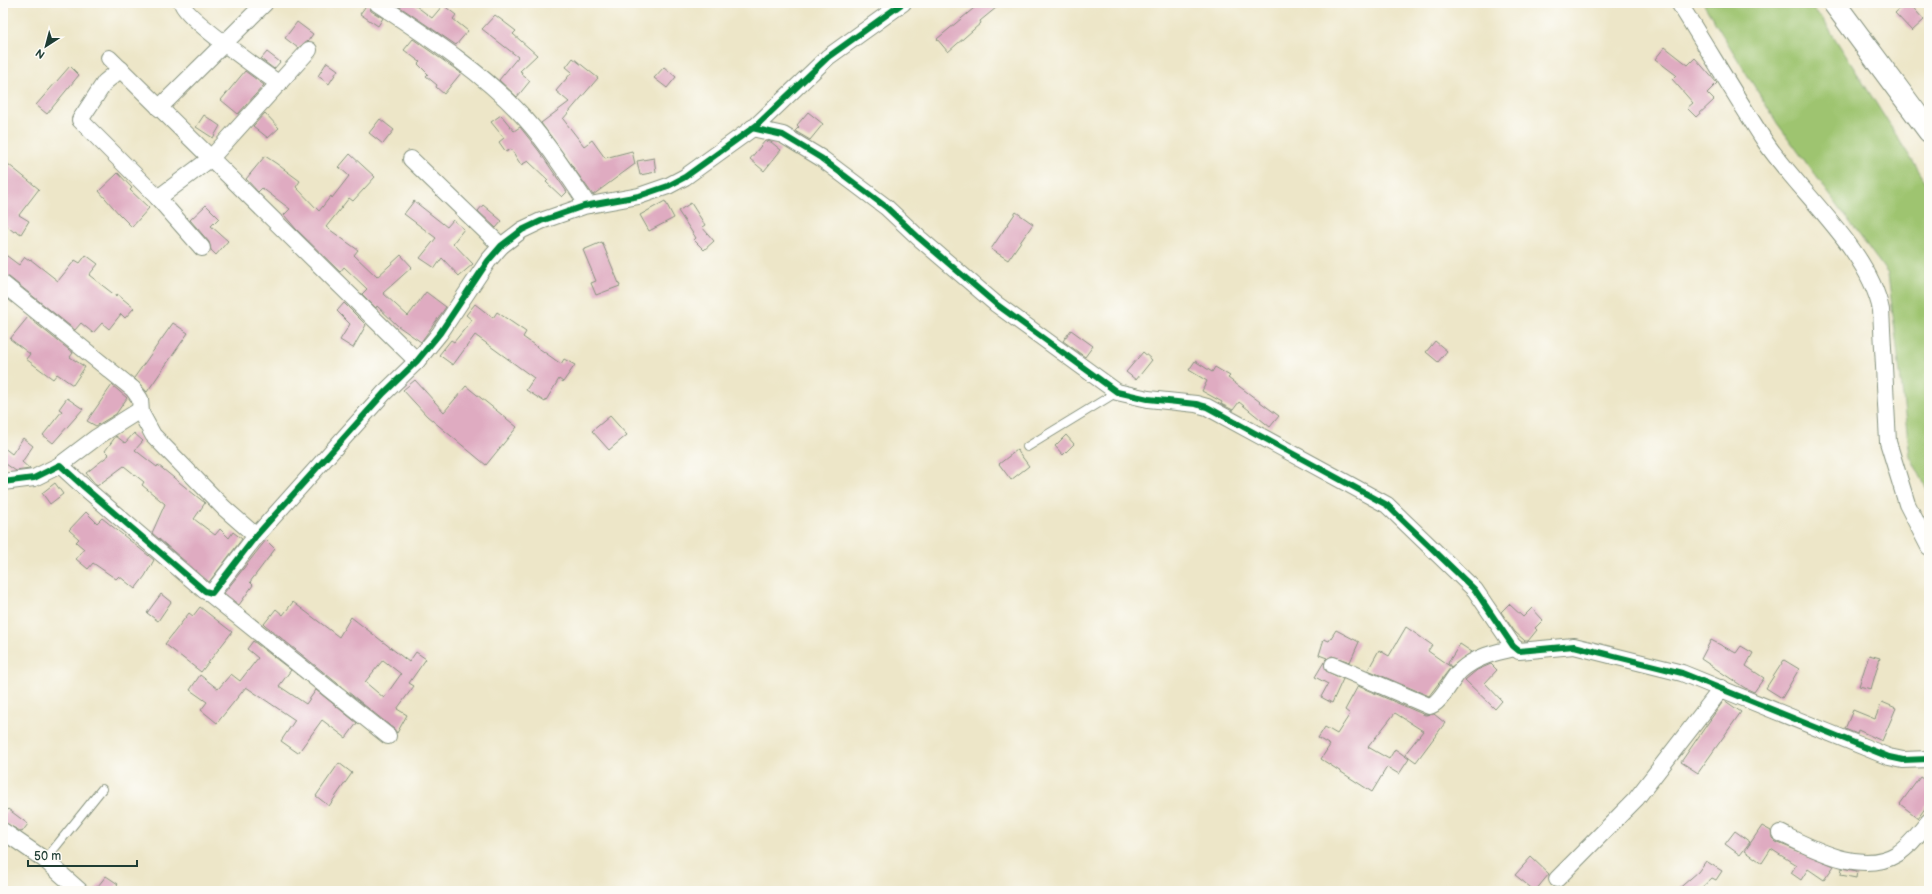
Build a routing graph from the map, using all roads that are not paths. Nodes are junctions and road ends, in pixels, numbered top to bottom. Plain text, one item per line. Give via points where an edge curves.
1 (182, 3) edge
2 (265, 3) edge
3 (377, 3) edge
4 (903, 3) edge
5 (1679, 3) edge
6 (1834, 3) edge
7 (224, 44) junction
8 (309, 50) dead end
9 (109, 58) dead end
10 (121, 69) junction
11 (279, 84) junction
12 (159, 108) junction
13 (752, 128) junction
14 (1929, 131) edge
15 (210, 159) junction
16 (411, 159) dead end
17 (158, 198) junction
18 (588, 205) junction
19 (501, 246) junction
20 (202, 248) dead end
21 (3, 284) edge
22 (417, 361) junction
23 (1117, 392) junction
24 (140, 410) junction
25 (1026, 447) dead end
26 (60, 465) junction
27 (3, 482) edge
28 (256, 536) junction
29 (1929, 547) edge
30 (210, 594) junction
31 (1515, 648) junction
32 (1333, 665) dead end
33 (1722, 688) junction
34 (388, 736) dead end
35 (1929, 759) edge
36 (102, 788) dead end
37 (1929, 821) edge
38 (3, 831) edge
39 (1780, 833) dead end
40 (45, 860) junction
41 (1557, 879) dead end
42 (80, 891) edge

1 - 7 street via 186,11
2 - 7 street
3 - 18 street via 435,43 499,93 538,135
4 - 13 street via 828,57
5 - 29 street via 1767,144 1851,249 1876,292 1881,310 1888,442 1907,504
6 - 14 main road
7 - 11 street
7 - 12 street
8 - 11 street
9 - 10 street
10 - 12 street
10 - 17 street via 105,82 80,120
11 - 15 street
12 - 15 street
13 - 18 street via 685,177 668,186 639,196
13 - 23 street via 783,135 827,162 886,206 996,304
15 - 17 street
15 - 22 street
16 - 19 street
17 - 20 street
18 - 19 street via 522,230
19 - 22 street via 488,261 440,334
21 - 24 street via 133,389 140,399
22 - 28 street via 384,393
23 - 25 lane
23 - 31 street via 1207,407 1387,505 1475,590
24 - 26 street via 97,437
24 - 28 street via 159,442 224,508
26 - 27 street via 34,478
26 - 30 street
28 - 30 street via 217,589
30 - 34 street
31 - 32 street via 1490,653 1464,668 1437,701 1429,706
31 - 33 street via 1522,651 1574,646 1682,673
33 - 35 street via 1889,757 1903,760
33 - 41 street via 1636,799
36 - 40 lane
37 - 39 street via 1897,854 1871,862 1830,856
38 - 40 street
40 - 42 street

